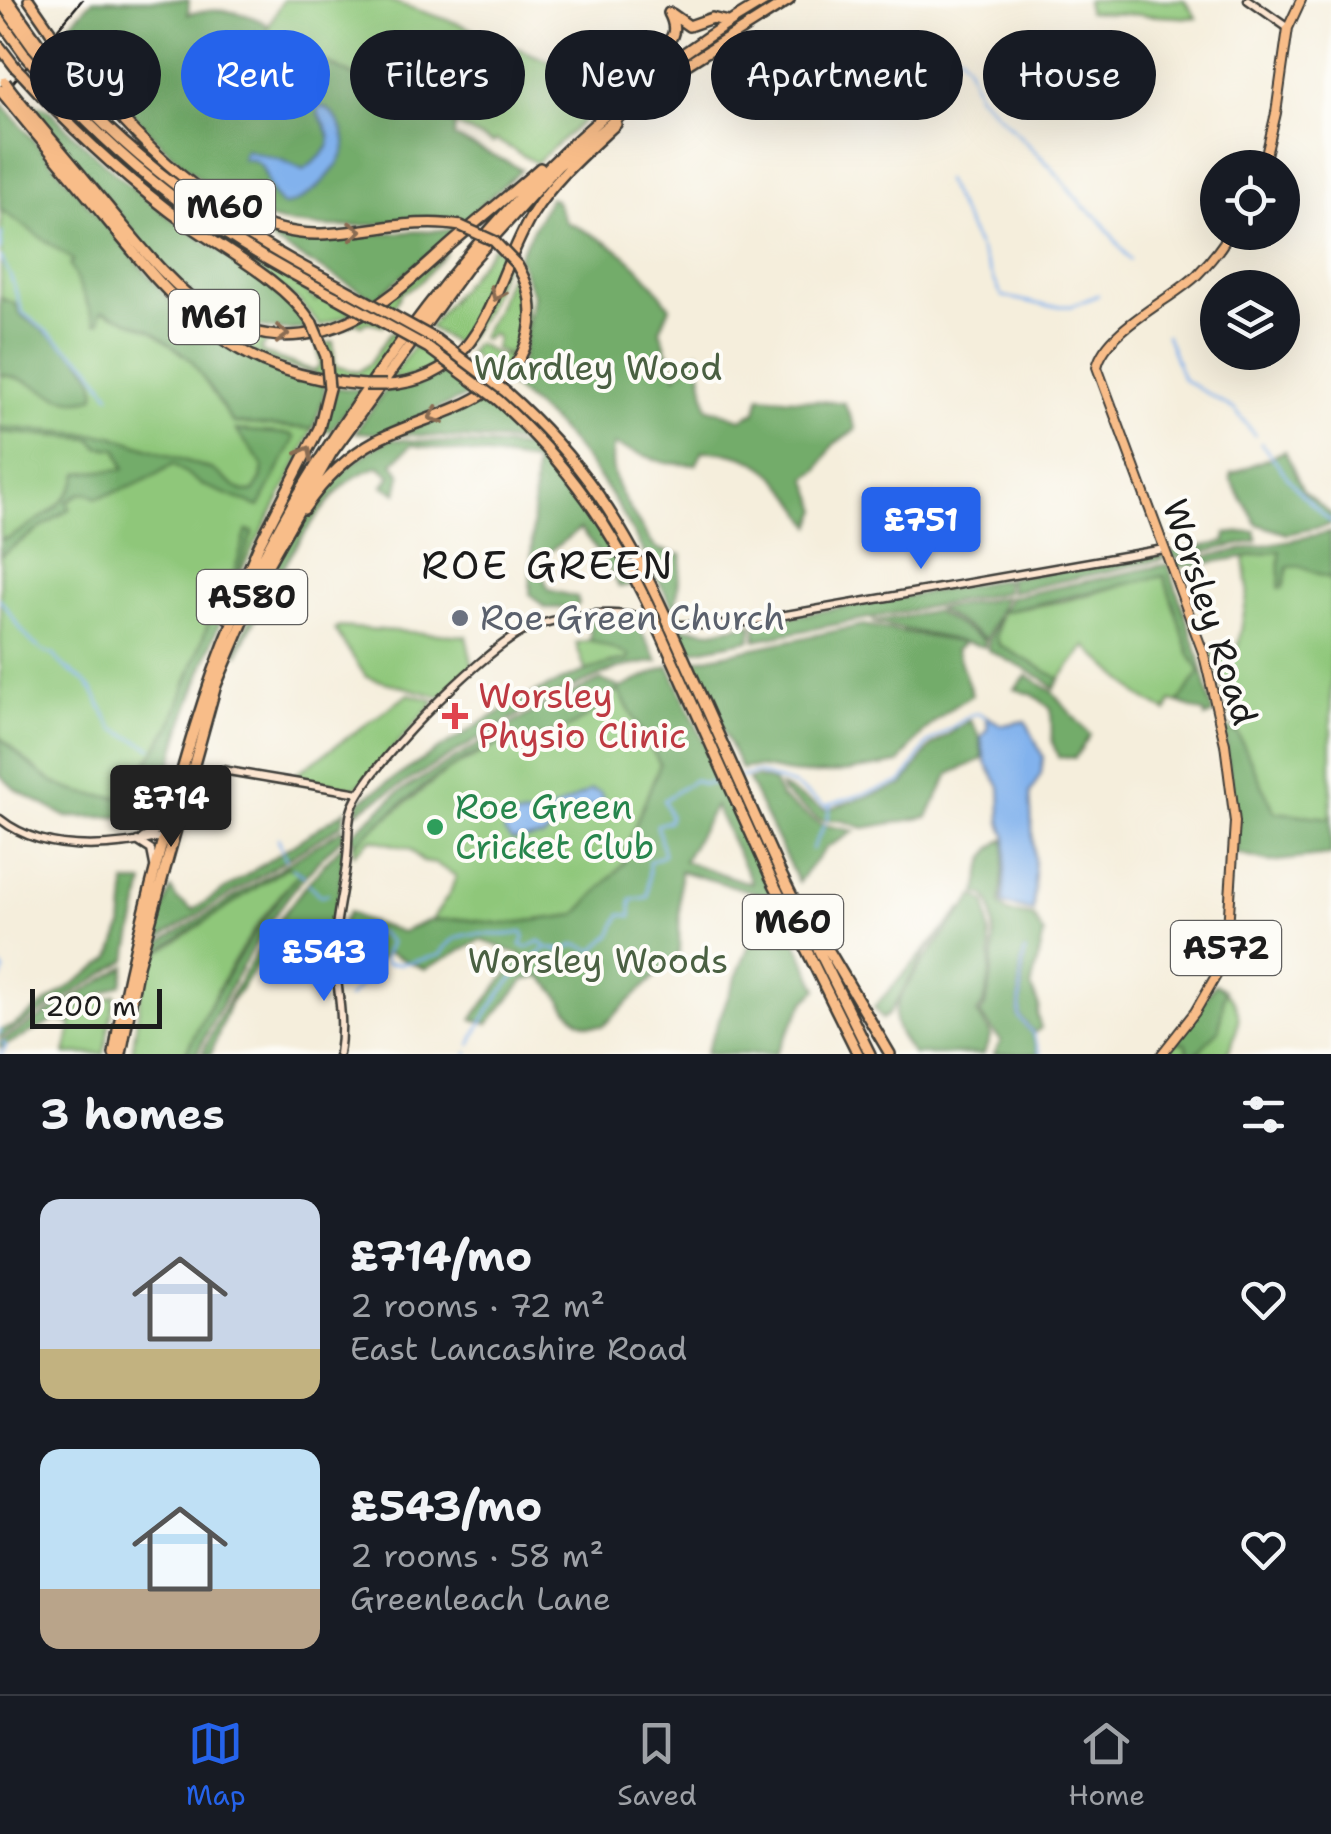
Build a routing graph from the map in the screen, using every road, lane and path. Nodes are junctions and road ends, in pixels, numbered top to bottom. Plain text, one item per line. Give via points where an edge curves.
1 (4, 0) edge
2 (29, 0) edge
3 (766, 0) edge
4 (788, 0) edge
5 (1248, 0) edge
6 (1301, 0) edge
7 (0, 20) edge
8 (728, 22) junction
9 (1288, 28) junction
10 (674, 30) edge
11 (30, 44) edge
12 (30, 45) edge
13 (0, 47) edge
14 (30, 47) edge
15 (691, 48) edge
16 (691, 62) edge
17 (4, 87) edge
18 (90, 120) edge
19 (99, 120) edge
20 (596, 120) edge
21 (614, 120) edge
22 (621, 120) edge
23 (591, 124) junction
24 (1267, 150) edge
25 (502, 202) junction
26 (538, 206) joint
27 (480, 219) joint
28 (488, 231) junction
29 (1217, 250) edge
30 (338, 292) junction
31 (1165, 551) junction
32 (253, 595) junction
33 (662, 622) junction
34 (214, 669) junction
35 (723, 762) junction
36 (190, 776) junction
37 (204, 782) junction
38 (358, 793) junction
39 (178, 802) junction
40 (0, 818) edge
41 (164, 837) junction
42 (137, 841) junction
43 (780, 872) junction
44 (150, 886) junction
45 (142, 934) junction
46 (118, 1054) edge
47 (338, 1054) edge
48 (858, 1054) edge
49 (870, 1054) edge
50 (890, 1054) edge
51 (1162, 1054) edge

1 - 11 highway, M60
1 - 12 highway, M60
2 -> 32 highway, M60, bridge via 106,99 157,151 245,218 312,234 461,226 494,240 517,265 530,294 526,344 508,374 480,397 376,441 332,474
3 - 8 highway, A580
4 - 16 highway, A580
5 - 9 street
6 - 9 main road
7 - 14 highway, M60
8 - 10 highway via 712,18 689,26 670,12
8 - 15 highway, A580
9 - 24 main road
34 -> 13 highway, M60, bridge via 248,572 319,428 329,388 326,356 312,323 279,288 138,186 75,130
26 -> 17 highway, M61, bridge via 471,342 438,371 386,385 319,379 282,369 205,327 158,283
17 -> 27 highway, M61 via 176,286 242,328 306,334 350,321 382,303
18 - 30 highway, M60 via 118,154 176,202 262,259
19 - 30 highway, M60 via 184,194
20 - 23 highway, A580
21 - 32 highway, A580 via 566,159 478,253 332,452
22 - 26 highway, A580
23 - 25 highway, A580
23 - 28 highway, A580
25 - 27 highway, A580
25 - 28 highway
28 - 34 highway, A580 via 426,306 297,494
29 - 31 main road, Worsley Road / A572 via 1099,360 1097,373
30 - 33 highway, M60, bridge via 502,396 590,501
31 - 33 street via 728,625
31 - 51 main road, Worsley Road / A572 via 1215,694 1236,822 1221,968
32 - 36 highway, A580 via 216,685
33 - 35 highway, M60
33 - 38 street via 596,614 521,632 442,700
34 - 39 highway, A580
35 - 43 highway, M60
35 - 48 highway, M60 via 730,790
36 - 37 street
36 - 39 highway, A580
37 - 38 street via 230,770
37 - 39 street
38 - 47 street via 335,954 343,1014
39 - 41 highway, A580
39 - 42 street via 159,830
39 - 45 highway, A580
40 - 42 street via 53,843
41 - 42 street
41 - 44 highway, A580
42 - 44 street via 154,856
43 - 49 highway, M60
43 - 50 highway, M60
44 - 45 highway, A580
45 - 46 highway, A580

